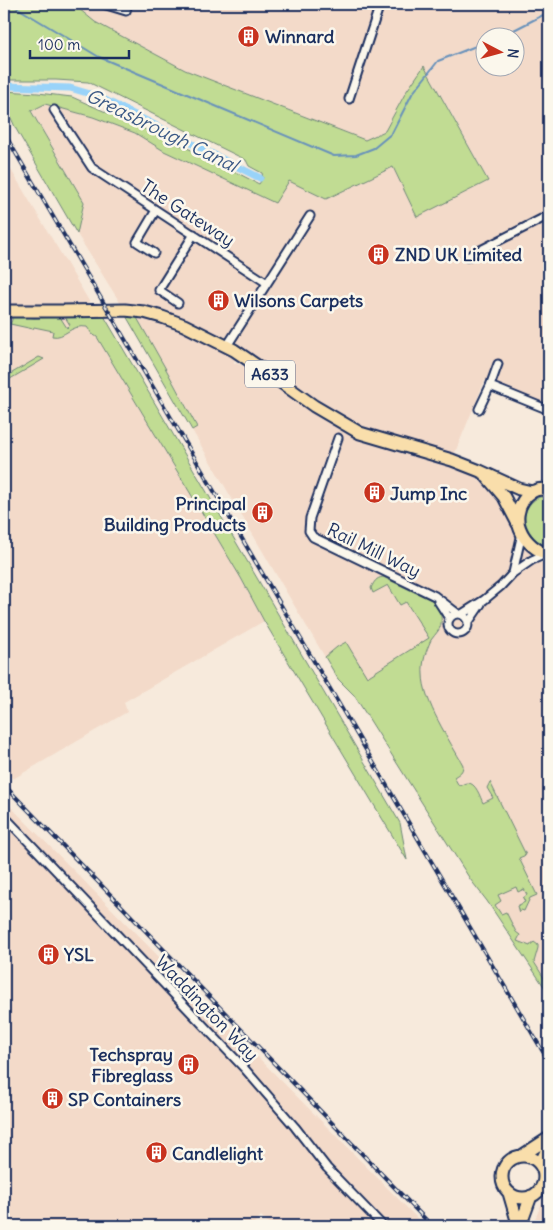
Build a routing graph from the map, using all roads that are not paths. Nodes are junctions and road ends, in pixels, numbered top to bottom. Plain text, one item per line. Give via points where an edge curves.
1 (103, 4) edge
2 (128, 4) edge
3 (380, 4) edge
4 (349, 99) dead end
5 (54, 110) dead end
6 (156, 210) junction
7 (549, 215) edge
8 (310, 216) dead end
9 (194, 234) junction
10 (154, 253) dead end
11 (467, 257) dead end
12 (267, 283) junction
13 (178, 303) dead end
14 (4, 305) edge
15 (4, 311) edge
16 (46, 312) junction
17 (227, 346) junction
18 (498, 364) dead end
19 (490, 386) junction
20 (479, 409) dead end
21 (549, 410) edge
22 (338, 438) dead end
23 (485, 473) junction
24 (548, 488) edge
25 (532, 492) junction
26 (520, 530) junction
27 (548, 554) edge
28 (513, 573) junction
29 (435, 596) junction
30 (484, 600) junction
31 (460, 614) junction
32 (449, 618) junction
33 (468, 623) junction
34 (4, 816) edge
35 (549, 1138) edge
36 (549, 1144) edge
37 (524, 1156) junction
38 (540, 1164) junction
39 (509, 1193) junction
40 (531, 1196) junction
41 (519, 1224) edge
42 (383, 1226) edge

1 - 2 street via 126,12
3 - 4 street
5 - 6 street, The Gateway via 92,168
6 - 9 street, The Gateway
6 - 10 street via 137,242
7 - 11 street
8 - 12 street
9 - 12 street, The Gateway
9 - 13 street via 159,290
12 - 17 street
14 - 16 main road, A633
15 - 16 main road, A633
16 - 17 main road, A633 via 144,312 184,325
17 - 23 main road, A633 via 314,406 360,432
18 - 19 street
19 - 20 street
19 - 21 street
22 - 29 street, Rail Mill Way via 310,518 309,531 313,537
23 - 25 main road, A633
23 - 26 main road via 504,497
24 - 25 main road
25 - 26 main road via 520,506
26 - 27 main road via 526,540
26 - 28 street
27 - 28 street
28 - 30 street
29 - 31 street, Rail Mill Way
29 - 32 street, Rail Mill Way
30 - 31 street
30 - 33 street
31 - 32 street
31 - 33 street
32 - 33 street via 448,628 456,634 465,632
34 - 42 street, Waddington Way via 244,1068 327,1168
35 - 37 main road
36 - 38 main road
37 - 38 main road
37 - 39 main road via 510,1160 504,1167 502,1181
38 - 40 main road via 543,1182
39 - 40 main road via 522,1198
39 - 41 main road
40 - 41 main road

